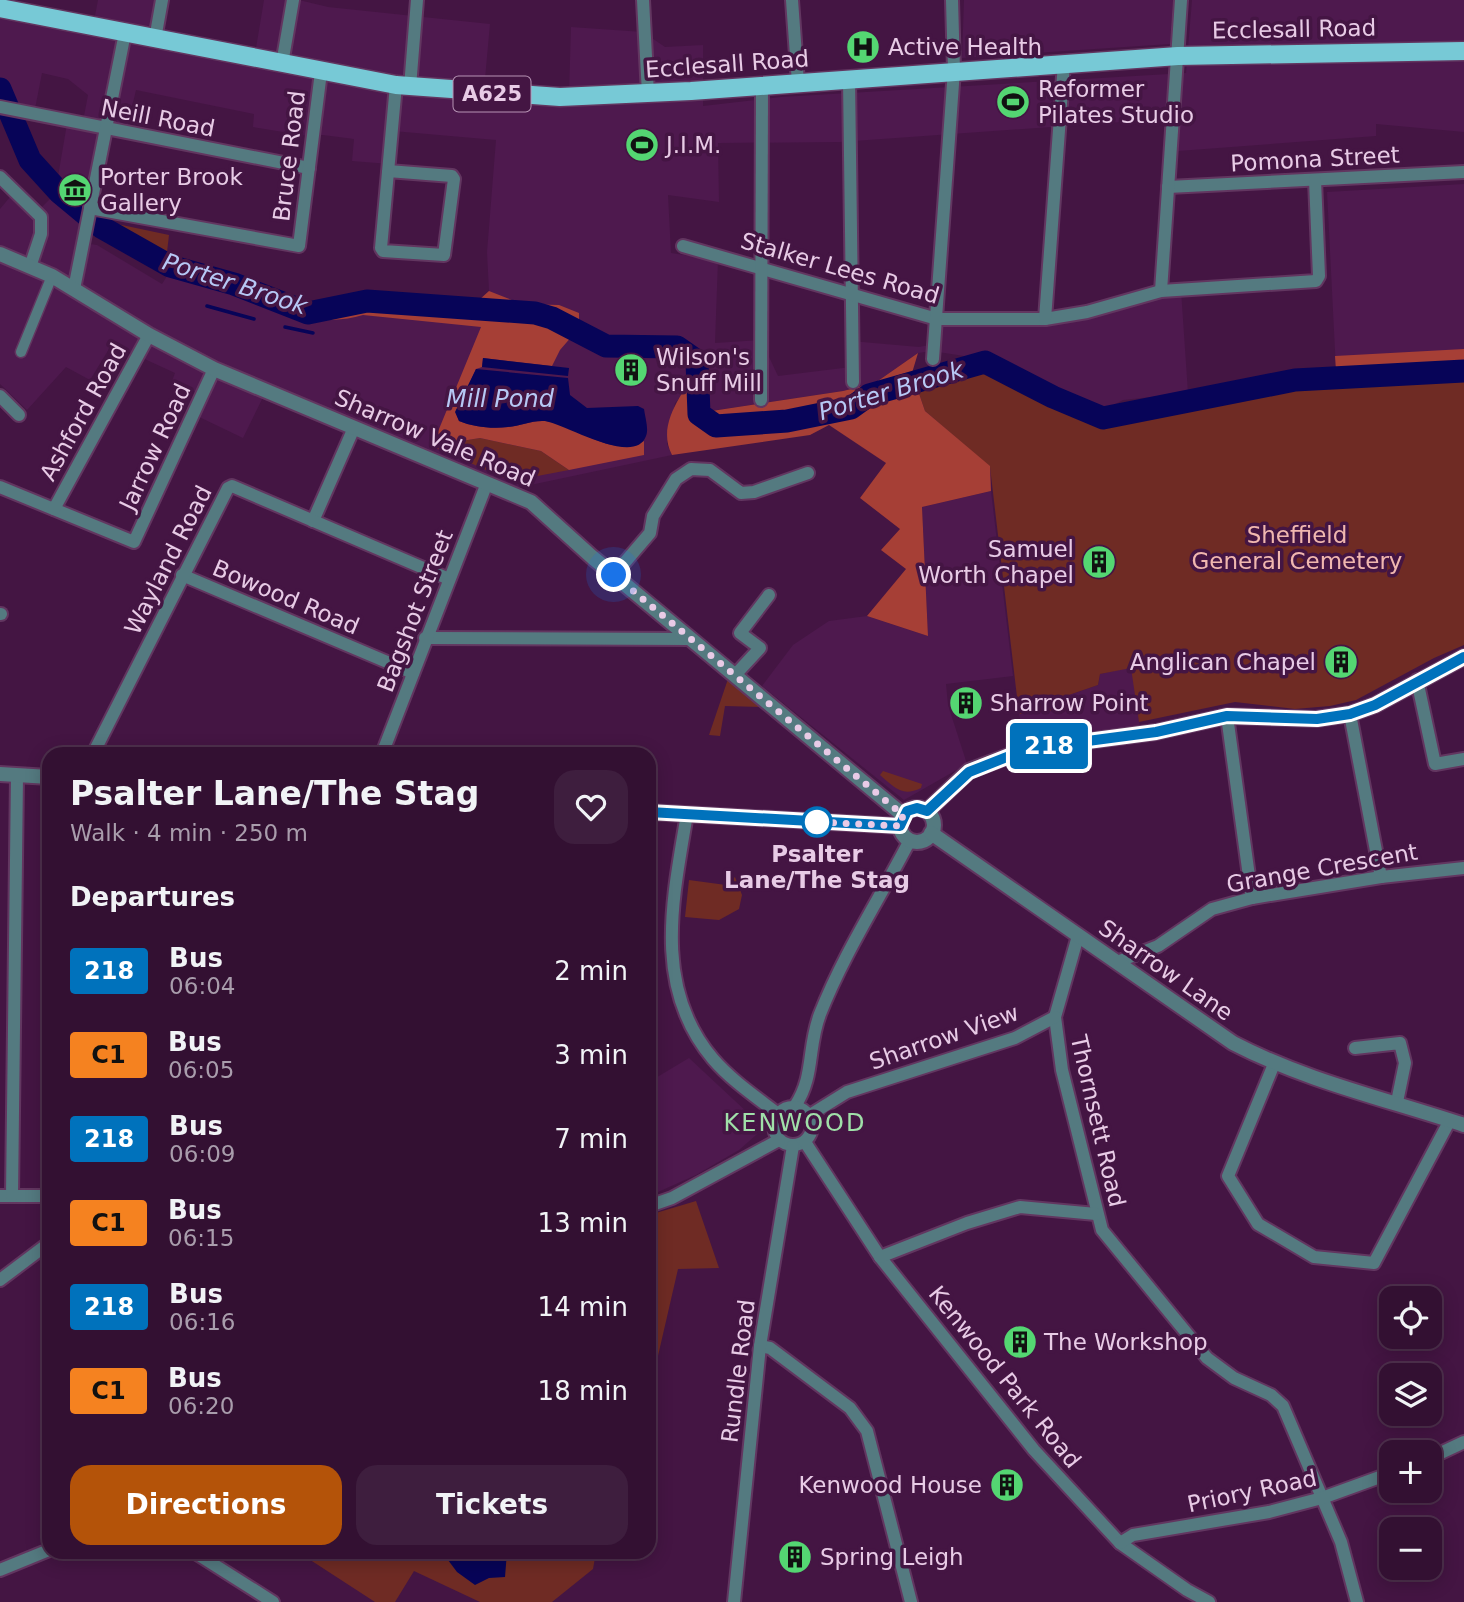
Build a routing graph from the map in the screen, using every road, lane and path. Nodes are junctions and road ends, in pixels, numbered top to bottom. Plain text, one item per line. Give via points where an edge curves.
1 (162, 0) edge
2 (293, 0) edge
3 (417, 0) edge
4 (643, 0) edge
5 (792, 0) edge
6 (952, 0) edge
7 (1181, 0) edge
8 (31, 7) edge
9 (0, 8) edge
10 (125, 33) junction
11 (155, 39) junction
12 (1464, 51) edge
13 (1178, 56) junction
14 (1064, 63) junction
15 (282, 64) junction
16 (954, 70) junction
17 (321, 72) junction
18 (849, 79) junction
19 (799, 83) junction
20 (403, 86) junction
21 (762, 86) junction
22 (648, 94) junction
23 (5, 108) edge
24 (106, 130) junction
25 (309, 168) junction
26 (388, 172) junction
27 (1464, 172) edge
28 (0, 177) edge
29 (1315, 180) junction
30 (1168, 187) junction
31 (89, 209) junction
32 (683, 246) dead end
33 (0, 254) edge
34 (30, 267) junction
35 (762, 268) junction
36 (52, 276) junction
37 (74, 289) junction
38 (1161, 291) junction
39 (851, 293) junction
40 (937, 319) junction
41 (1045, 319) junction
42 (149, 335) junction
43 (21, 352) dead end
44 (933, 359) dead end
45 (214, 369) junction
46 (852, 382) dead end
47 (0, 396) edge
48 (761, 400) dead end
49 (19, 415) dead end
50 (353, 430) junction
51 (808, 473) dead end
52 (487, 483) junction
53 (0, 487) edge
54 (54, 509) junction
55 (313, 521) junction
56 (182, 575) junction
57 (614, 575) junction
58 (449, 579) junction
59 (769, 595) dead end
60 (425, 638) junction
61 (692, 639) junction
62 (1464, 657) edge
63 (413, 673) junction
64 (736, 674) junction
65 (1417, 680) junction
66 (1350, 714) junction
67 (1227, 716) junction
68 (96, 747) edge
69 (385, 747) edge
70 (1464, 759) edge
71 (0, 774) edge
72 (17, 775) junction
73 (42, 777) edge
74 (927, 811) junction
75 (656, 812) edge
76 (687, 814) junction
77 (902, 821) junction
78 (931, 834) junction
79 (910, 840) junction
80 (1464, 868) edge
81 (1381, 877) junction
82 (1252, 898) junction
83 (1078, 936) junction
84 (1117, 962) junction
85 (1055, 1017) junction
86 (1355, 1048) dead end
87 (1273, 1064) junction
88 (1397, 1102) junction
89 (795, 1107) junction
90 (778, 1114) junction
91 (810, 1115) junction
92 (1457, 1123) edge
93 (779, 1140) junction
94 (799, 1144) junction
95 (6, 1196) edge
96 (42, 1196) edge
97 (656, 1204) edge
98 (1096, 1214) junction
99 (42, 1248) edge
100 (880, 1256) junction
101 (0, 1280) edge
102 (760, 1346) junction
103 (1464, 1442) edge
104 (1442, 1452) edge
105 (1379, 1478) edge
106 (1322, 1499) junction
107 (1120, 1543) junction
108 (42, 1553) edge
109 (205, 1559) edge
110 (0, 1570) edge
111 (273, 1602) edge
112 (734, 1602) edge
113 (911, 1602) edge
114 (1209, 1602) edge
115 (1356, 1602) edge

1 - 11 street
2 - 15 street
3 - 20 street
4 - 22 street
5 - 19 street
6 - 16 street
7 - 13 street
8 - 9 main road, Ecclesall Road / A625
8 - 10 main road, Ecclesall Road / A625
10 - 11 main road, Ecclesall Road / A625
10 - 24 street
11 - 15 main road, Ecclesall Road / A625
12 - 13 main road, Ecclesall Road / A625
13 - 14 main road, Ecclesall Road / A625
13 - 30 street
14 - 16 main road, Ecclesall Road / A625
14 - 41 street
15 - 17 main road, Ecclesall Road / A625
16 - 18 main road, Ecclesall Road / A625
16 - 40 street
17 - 20 main road, Ecclesall Road / A625
17 - 25 street, Bruce Road
18 - 19 main road, Ecclesall Road / A625
18 - 39 street
19 - 21 main road, Ecclesall Road / A625
20 - 22 main road, Ecclesall Road / A625 via 560,97
20 - 26 street
21 - 22 main road, Ecclesall Road / A625
21 - 35 street
23 - 24 street, Neill Road
24 - 25 street, Neill Road
24 - 31 street
25 - 31 street, Bruce Road via 299,246
26 - 26 street via 383,251 444,255 452,176
27 - 29 street, Pomona Street
28 - 34 street via 41,217
29 - 30 street, Pomona Street
29 - 38 street, Stalker Lees Road via 1318,279
30 - 38 street
31 - 37 street
32 - 35 street, Stalker Lees Road
33 - 34 street, Sharrow Vale Road
34 - 36 street, Sharrow Vale Road
35 - 39 street, Stalker Lees Road
35 - 48 street
36 - 37 street, Sharrow Vale Road
36 - 43 street
37 - 42 street, Sharrow Vale Road
38 - 41 street, Stalker Lees Road
39 - 40 street, Stalker Lees Road
39 - 46 street
40 - 41 street, Stalker Lees Road
40 - 44 street
42 - 45 street, Sharrow Vale Road
42 - 54 street, Ashford Road
45 - 50 street, Sharrow Vale Road
45 - 54 street, Jarrow Road via 134,542
47 - 49 street
50 - 52 street, Sharrow Vale Road
50 - 55 street
51 - 57 street via 741,493 710,470 691,469 676,479 653,516 650,533
52 - 57 street, Sharrow Vale Road via 531,502
52 - 58 street, Bagshot Street
53 - 54 street
55 - 56 street, Wayland Road via 232,486
55 - 58 street, Wayland Road
56 - 63 street, Bowood Road
56 - 68 street, Wayland Road
57 - 61 street, Sharrow Vale Road
58 - 60 street, Bagshot Street
59 - 64 street via 740,633 760,648
60 - 61 street
60 - 63 street, Bagshot Street
61 - 64 street, Sharrow Vale Road
62 - 65 street
63 - 69 street, Bagshot Street
64 - 77 street, Sharrow Vale Road
65 - 66 street
65 - 70 street via 1435,764
66 - 67 street via 1317,719
66 - 81 street
67 - 74 street via 1003,756 969,772
67 - 82 street
71 - 72 street
72 - 73 street
72 - 95 street
74 - 77 street via 917,808
74 - 78 street via 933,822
75 - 76 street
76 - 77 street
76 - 90 street via 670,947 678,998 693,1031 714,1060
77 - 79 street
78 - 79 street via 922,841
78 - 83 street, Sharrow Lane
79 - 89 street via 820,1014 809,1080
80 - 81 street, Grange Crescent
81 - 82 street, Grange Crescent
82 - 84 street, Grange Crescent via 1212,909 1158,946
83 - 84 street, Sharrow Lane
83 - 85 street, Sharrow View
84 - 87 street, Sharrow Lane via 1233,1043
85 - 91 street, Sharrow View via 1015,1038 847,1092
85 - 98 street, Thornsett Road via 1062,1070
86 - 88 street via 1400,1043 1405,1063
87 - 88 street, Sharrow Lane
87 - 92 street via 1228,1176 1258,1224 1314,1257 1374,1263
88 - 92 street, Sharrow Lane
89 - 90 street
89 - 91 street
90 - 93 street via 774,1128
91 - 94 street via 812,1132
93 - 94 street
93 - 97 street
94 - 100 street, Kenwood Park Road
94 - 102 street, Rundle Road
95 - 96 street
98 - 100 street via 1020,1207
98 - 106 street, Thornsett Road via 1111,1243 1208,1358 1283,1406
99 - 101 street
100 - 107 street, Kenwood Park Road via 1034,1450
102 - 112 street, Rundle Road
102 - 113 street via 770,1348 850,1408 867,1431
103 - 104 street
105 - 106 street, Priory Road
106 - 107 street, Priory Road via 1216,1523 1133,1535
106 - 115 street, Thornsett Road via 1341,1542
107 - 114 street, Kenwood Park Road
108 - 110 street
109 - 111 street

